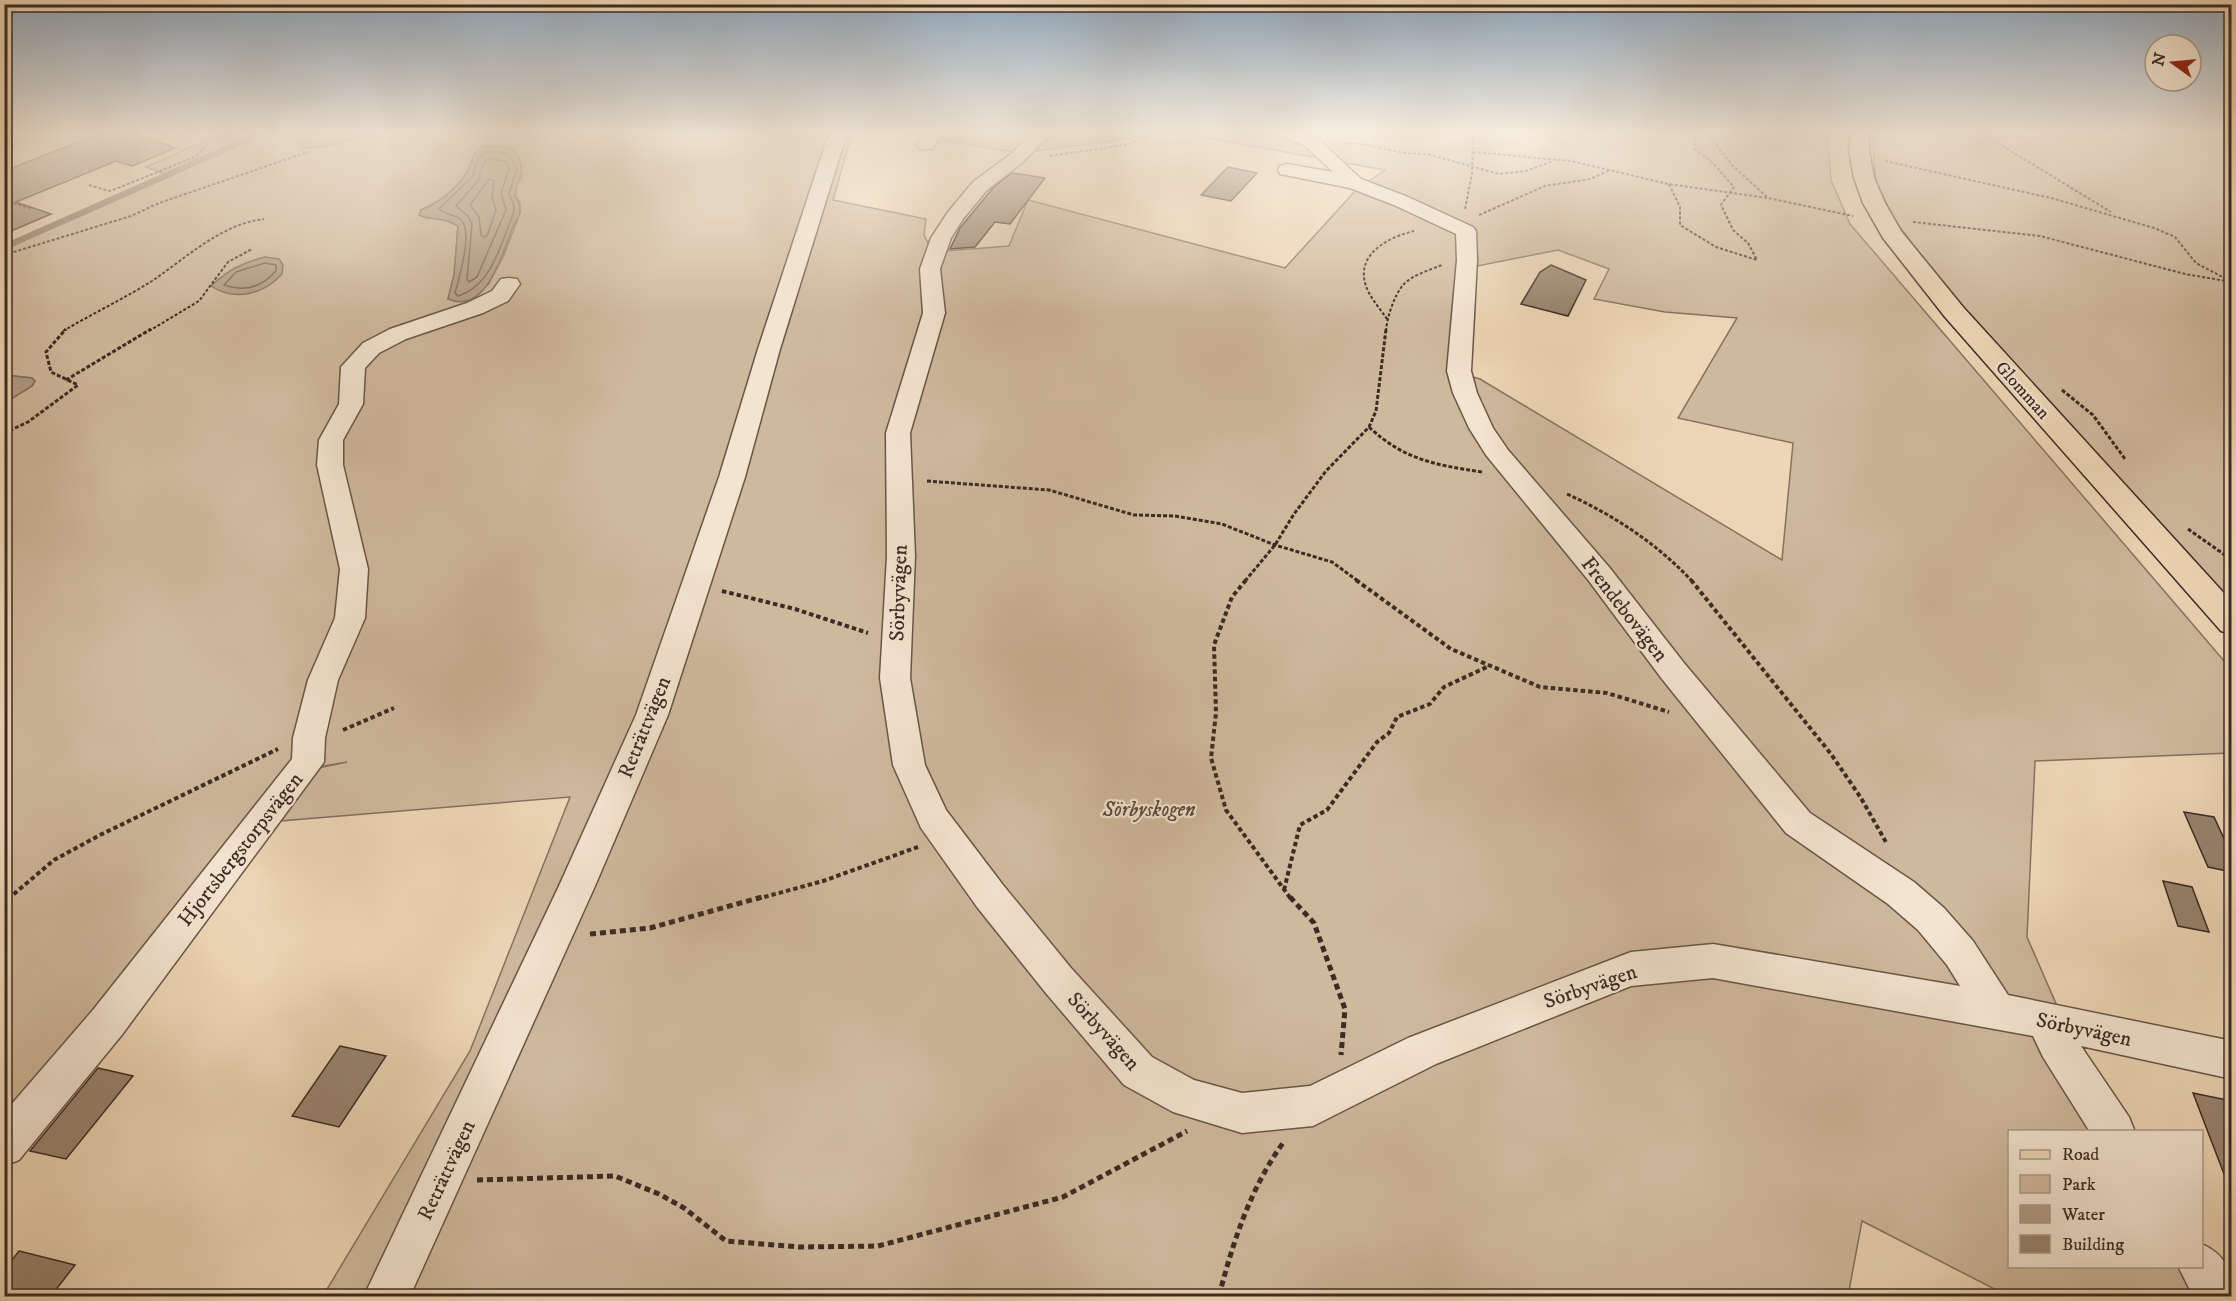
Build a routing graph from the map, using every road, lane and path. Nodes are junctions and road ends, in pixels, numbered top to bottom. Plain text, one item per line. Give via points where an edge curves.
1 (186, 194) edge
2 (819, 194) edge
3 (974, 194) edge
4 (1380, 194) edge
5 (1467, 194) edge
6 (1530, 194) edge
7 (1673, 194) edge
8 (1728, 194) edge
9 (1740, 194) edge
10 (1763, 194) edge
11 (1871, 194) edge
12 (2032, 194) edge
13 (2082, 194) edge
14 (1768, 198) junction
15 (4, 200) edge
16 (33, 209) dead end
17 (2114, 214) junction
18 (264, 219) dead end
19 (1885, 222) junction
20 (1910, 227) dead end
21 (1460, 231) junction
22 (252, 249) dead end
23 (4, 255) edge
24 (2231, 282) edge
25 (509, 284) dead end
26 (1387, 319) junction
27 (66, 380) junction
28 (2060, 388) dead end
29 (1369, 427) junction
30 (4, 433) edge
31 (2130, 466) dead end
32 (899, 480) junction
33 (1522, 481) junction
34 (2187, 528) dead end
35 (1275, 545) junction
36 (2232, 560) edge
37 (695, 585) junction
38 (2232, 623) edge
39 (897, 642) junction
40 (1490, 666) junction
41 (394, 708) dead end
42 (1719, 727) junction
43 (309, 738) junction
44 (947, 836) junction
45 (1887, 846) dead end
46 (1284, 891) junction
47 (4, 902) edge
48 (553, 938) junction
49 (1996, 1010) junction
50 (2046, 1021) junction
51 (1340, 1058) dead end
52 (2232, 1060) edge
53 (1313, 1106) junction
54 (1227, 1109) junction
55 (2113, 1130) edge
56 (4, 1145) edge
57 (441, 1181) junction
58 (2201, 1268) edge
59 (387, 1296) edge
60 (1219, 1296) edge
61 (2219, 1296) edge

1 - 23 path via 131,216
2 - 37 street, Reträttvägen
3 - 32 street, Sörbyvägen via 941,238 930,269 934,313 898,433
4 - 21 street
5 - 21 path
6 - 21 path
7 - 8 path via 1680,207 1680,225 1707,244 1739,258 1757,260 1748,243 1733,230 1721,205
9 - 14 path
10 - 14 path
11 - 19 main road, Glomman
12 - 17 path
13 - 17 path
14 - 19 path
15 - 16 path
17 - 24 path via 2175,237 2196,263
18 - 27 path via 213,238 151,281 63,331 46,352 51,372
19 - 38 main road, Glomman via 1954,312
20 - 24 path via 1907,222 2040,236 2184,274
21 - 26 path via 1450,262 1403,285
21 - 26 path via 1403,233 1383,242 1367,256 1362,270 1366,288
21 - 33 street, Frendebovägen via 1459,371 1481,428
22 - 27 path via 228,262 199,300
25 - 43 street, Hjortsbergstorpsvägen via 492,300 398,334 371,348 353,368 351,404 331,440 330,465 354,569 350,618 323,680
26 - 29 path via 1376,411
27 - 30 path via 78,385 28,422
28 - 31 path via 2097,420
29 - 33 path via 1385,443 1422,461
29 - 35 path via 1326,471
32 - 35 path via 1049,490 1134,515 1174,516 1222,524
32 - 39 street, Sörbyvägen
33 - 42 street, Frendebovägen
33 - 45 path via 1585,502 1663,553 1713,606 1838,761
34 - 36 path
35 - 40 path via 1332,562 1451,649
35 - 46 path via 1232,597 1214,645 1216,713 1211,758 1226,810
37 - 39 path via 795,609
37 - 48 street, Reträttvägen via 652,715
39 - 44 street, Sörbyvägen via 895,678 909,765 933,818
40 - 42 path via 1540,687 1607,693
40 - 46 path via 1444,687 1430,704 1397,717 1389,733 1377,742 1327,810 1300,825
41 - 43 path via 334,734
42 - 49 street, Frendebovägen via 1798,823 1900,892 1931,919 1960,952
43 - 47 path via 265,753 100,835 54,860
43 - 56 street, Hjortsbergstorpsvägen via 308,762 107,1023
44 - 48 path via 823,881 650,928
44 - 54 street, Sörbyvägen via 1058,980 1138,1071 1187,1098
46 - 51 path via 1314,923 1342,999 1345,1009
48 - 57 street, Reträttvägen
49 - 50 street, Sörbyvägen
49 - 53 street, Sörbyvägen via 1713,961 1631,969 1422,1051
50 - 52 street, Sörbyvägen
50 - 55 street
53 - 54 street, Sörbyvägen via 1242,1113
53 - 60 path via 1274,1154 1242,1219
54 - 57 path via 1063,1197 878,1246 799,1247 726,1241 684,1208 615,1176
57 - 59 street, Reträttvägen
58 - 61 street

